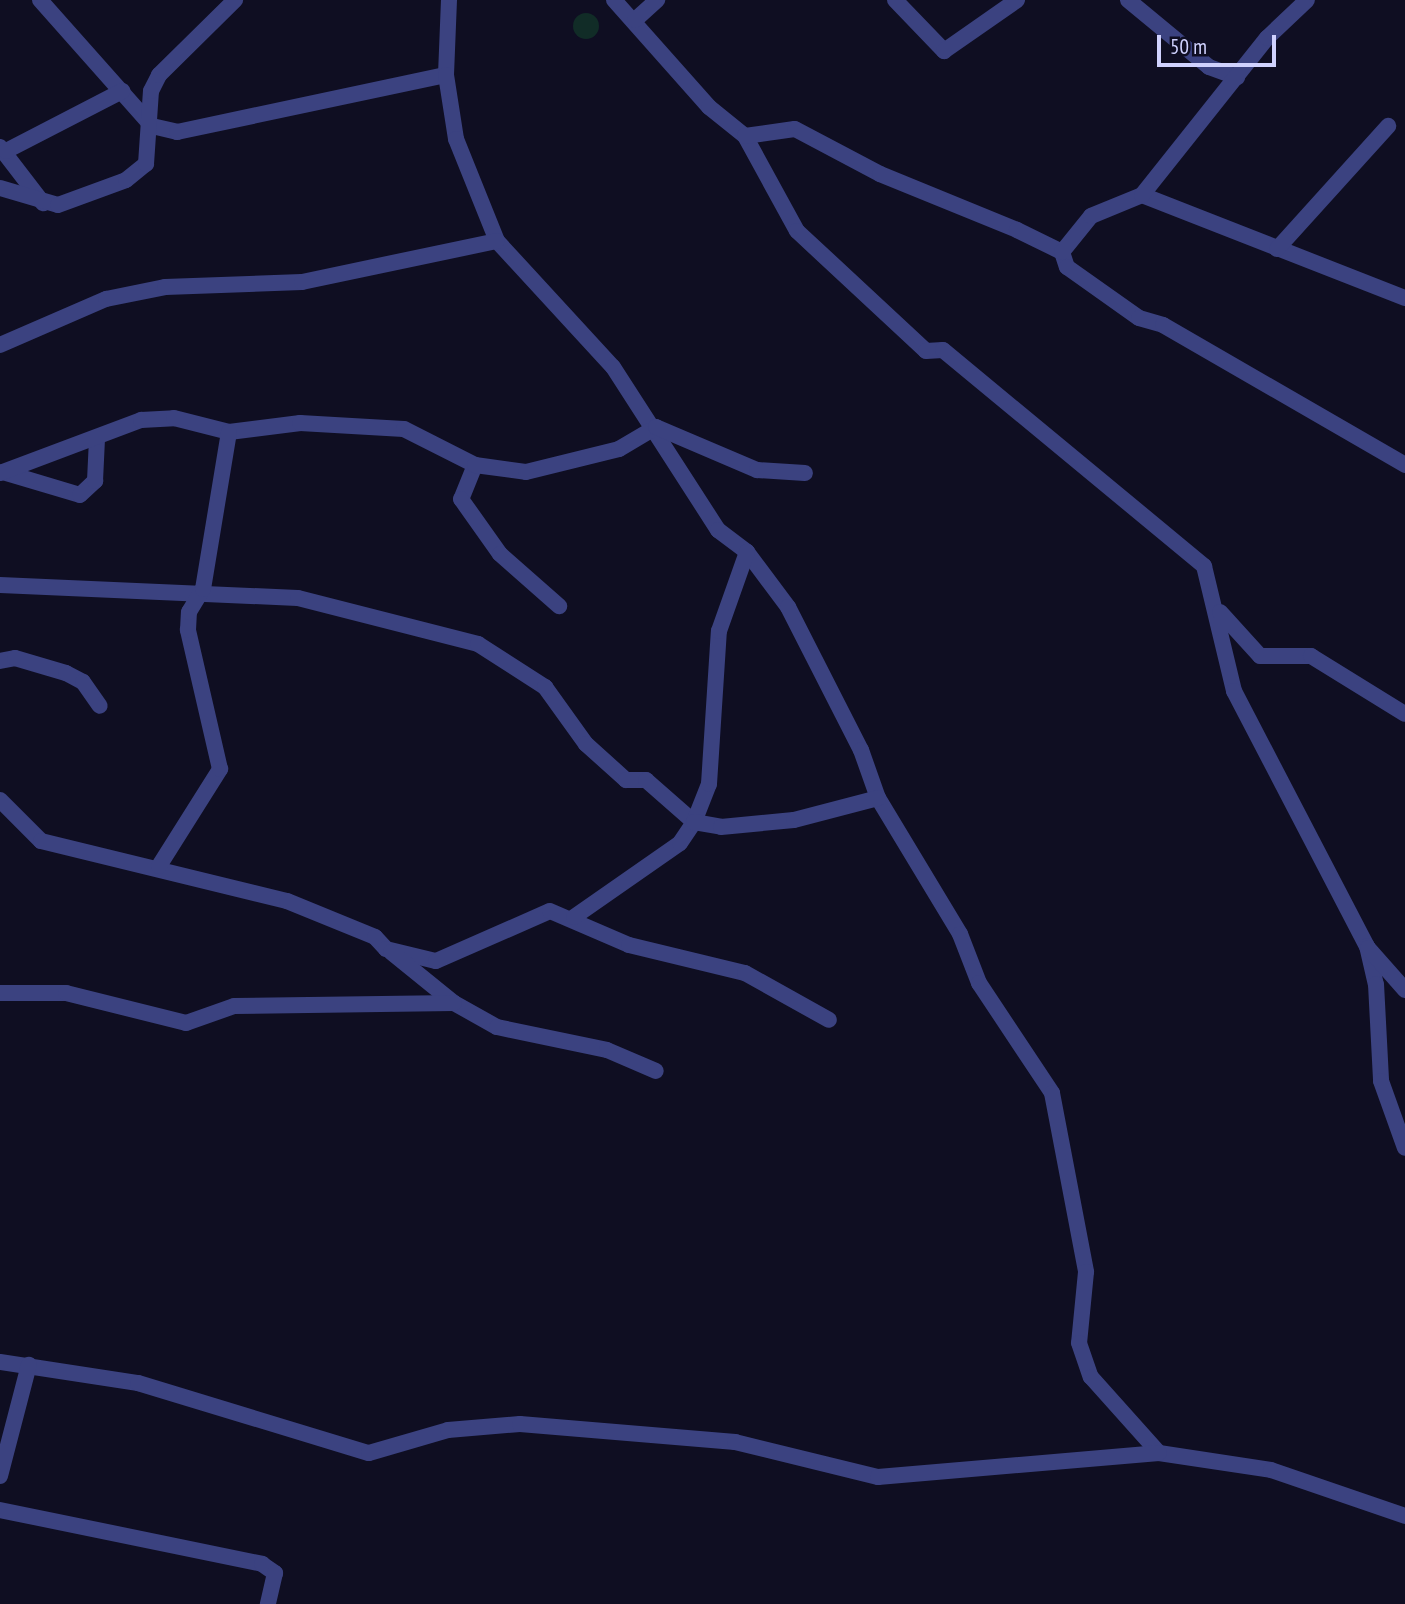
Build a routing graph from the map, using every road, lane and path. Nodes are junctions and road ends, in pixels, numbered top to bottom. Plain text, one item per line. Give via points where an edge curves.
1 (40, 0) edge
2 (235, 0) edge
3 (449, 0) edge
4 (614, 0) edge
5 (657, 0) edge
6 (895, 0) edge
7 (1017, 0) edge
8 (1128, 0) edge
9 (1307, 0) edge
10 (635, 20) junction
11 (446, 75) junction
12 (1237, 77) junction
13 (122, 91) junction
14 (152, 126) junction
15 (1388, 126) dead end
16 (746, 136) junction
17 (3, 149) edge
18 (0, 188) edge
19 (1142, 195) junction
20 (43, 202) junction
21 (497, 241) junction
22 (1277, 248) junction
23 (1062, 252) junction
24 (1405, 298) edge
25 (0, 345) edge
26 (656, 427) junction
27 (229, 432) junction
28 (97, 438) junction
29 (1405, 465) edge
30 (475, 466) junction
31 (2, 472) edge
32 (805, 474) dead end
33 (747, 552) junction
34 (0, 585) edge
35 (201, 595) junction
36 (1215, 603) junction
37 (559, 606) dead end
38 (0, 661) edge
39 (100, 706) dead end
40 (1405, 714) edge
41 (878, 798) junction
42 (0, 800) edge
43 (694, 822) junction
44 (159, 866) junction
45 (574, 917) junction
46 (1367, 946) junction
47 (386, 948) junction
48 (1405, 990) edge
49 (0, 993) edge
50 (454, 1003) junction
51 (829, 1020) dead end
52 (656, 1071) dead end
53 (1405, 1148) edge
54 (0, 1362) edge
55 (29, 1365) junction
56 (1159, 1453) junction
57 (0, 1476) edge
58 (0, 1510) edge
59 (1405, 1516) edge
60 (268, 1604) edge

1 - 13 street
2 - 14 street via 159,75 150,91
3 - 11 street
4 - 10 street
5 - 10 street
6 - 7 street via 944,51
8 - 12 street via 1209,67
9 - 12 street
10 - 16 street via 709,107
11 - 14 street via 198,132
11 - 21 street via 456,139
12 - 19 street
13 - 14 street
13 - 17 street
14 - 20 street via 146,164 125,180 83,200
15 - 22 street
16 - 23 street via 795,129 880,174
16 - 36 street via 797,231 926,351 943,350 1073,463 1187,548 1205,566
17 - 20 street
18 - 20 street
19 - 22 street
19 - 23 street via 1091,216
21 - 25 street via 302,282 165,287 106,299
21 - 26 street via 613,367
22 - 24 street
23 - 29 street via 1067,267 1139,318 1163,325
26 - 30 street via 619,449 545,470
26 - 32 street via 757,470
26 - 33 street via 718,530
27 - 28 street via 174,418 141,420
27 - 30 street via 300,423 404,429
27 - 35 street
28 - 31 street
28 - 31 street via 95,481 80,495
30 - 37 street via 461,499 500,554
33 - 41 street via 788,607 861,750
33 - 43 street via 719,631 709,784
34 - 35 street
35 - 43 street via 298,598 478,644 545,687 586,744 626,780 646,780
35 - 44 street via 189,611 188,630 220,769
36 - 40 street via 1260,656 1311,656
36 - 46 street via 1234,691
38 - 39 street via 15,658 66,673 83,682
41 - 43 street via 794,820 721,827
41 - 56 street via 960,934 979,983 1052,1093 1086,1272 1079,1343 1091,1377
42 - 44 street via 41,841
43 - 45 street via 680,844
44 - 47 street via 287,901 375,937
45 - 47 street via 550,911 436,961
45 - 51 street via 629,945 745,973
46 - 48 street
46 - 53 street via 1376,984 1381,1081
47 - 50 street
49 - 50 street via 66,993 186,1023 233,1006 355,1009
50 - 52 street via 497,1027 607,1050
54 - 55 street
55 - 56 street via 138,1383 369,1453 448,1430 520,1424 736,1442 878,1477
55 - 57 street
56 - 59 street via 1271,1470
58 - 60 street via 261,1564 275,1573

